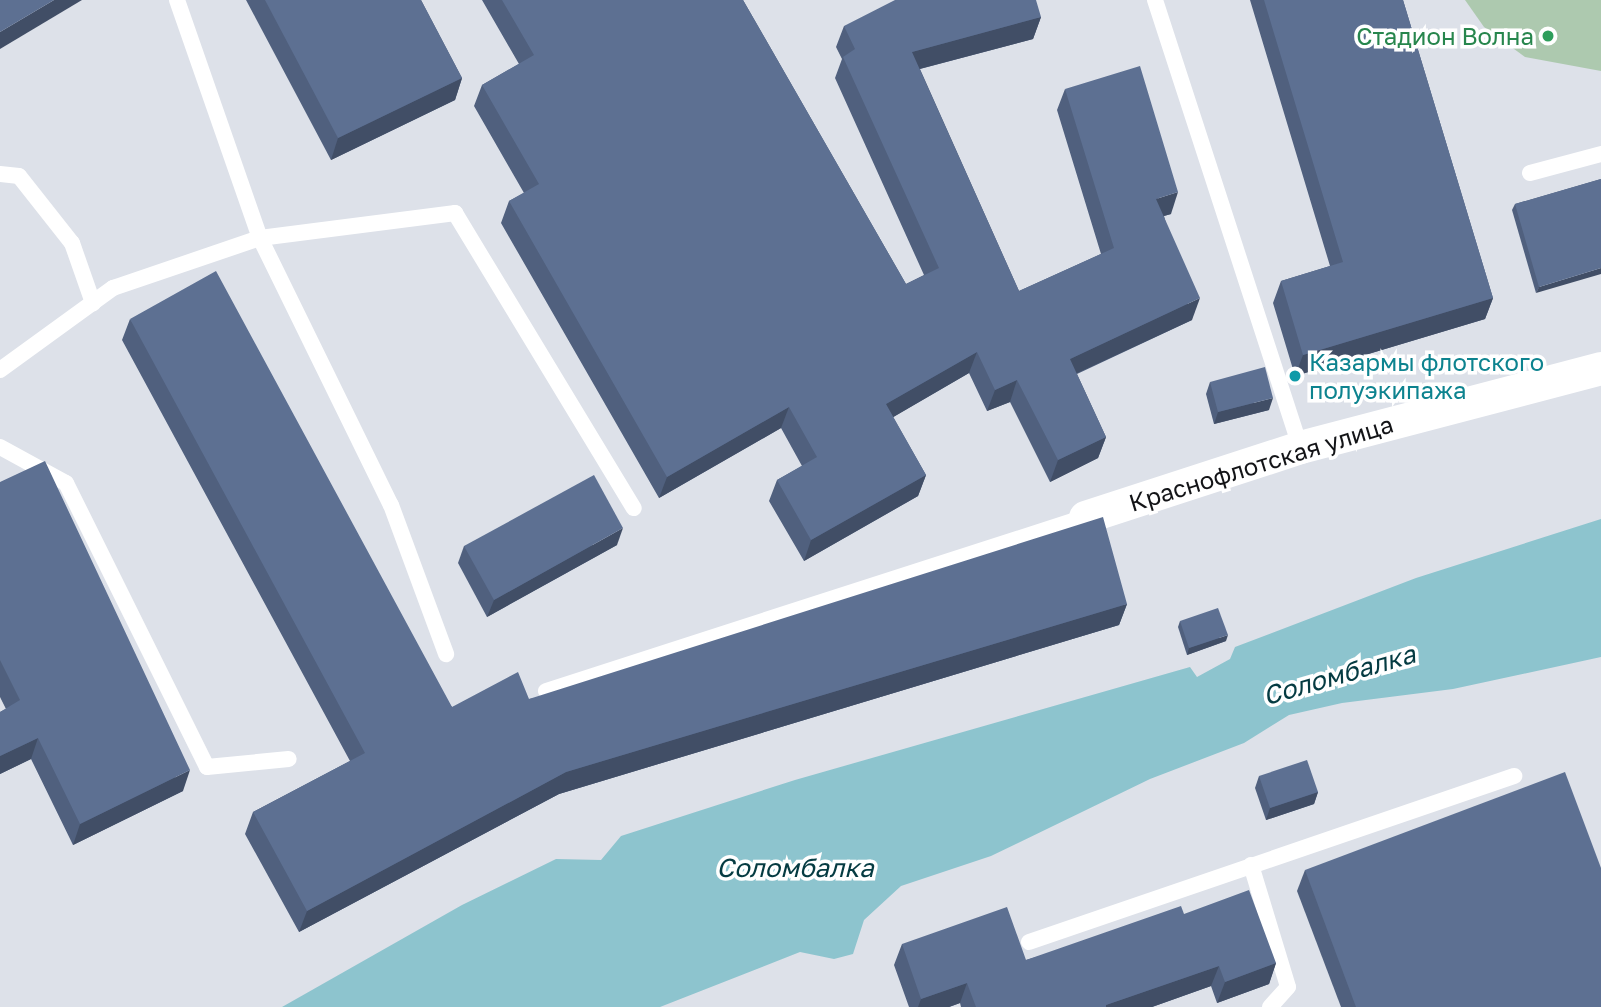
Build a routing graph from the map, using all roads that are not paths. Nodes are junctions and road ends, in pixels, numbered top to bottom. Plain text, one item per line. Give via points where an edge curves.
1 (177, 0) edge
2 (1155, 0) edge
3 (1601, 154) edge
4 (1530, 173) dead end
5 (0, 174) edge
6 (260, 238) junction
7 (93, 303) junction
8 (1601, 368) edge
9 (0, 370) edge
10 (0, 447) edge
11 (1300, 447) junction
12 (634, 508) dead end
13 (1085, 517) joint
14 (446, 654) dead end
15 (546, 691) edge
16 (289, 759) dead end
17 (1514, 776) dead end
18 (1251, 865) junction
19 (1029, 942) dead end
20 (1270, 1007) edge

1 - 6 lane
2 - 11 lane
3 - 4 lane
5 - 7 lane via 19,176 72,243
6 - 7 lane via 113,288
6 - 12 lane via 455,213
6 - 14 lane via 391,505
7 - 9 lane
8 - 11 street, Краснофлотская улица
10 - 16 lane via 66,483 207,767
11 - 13 street, Краснофлотская улица
13 - 15 lane
17 - 18 lane
18 - 19 lane
18 - 20 lane via 1288,988

